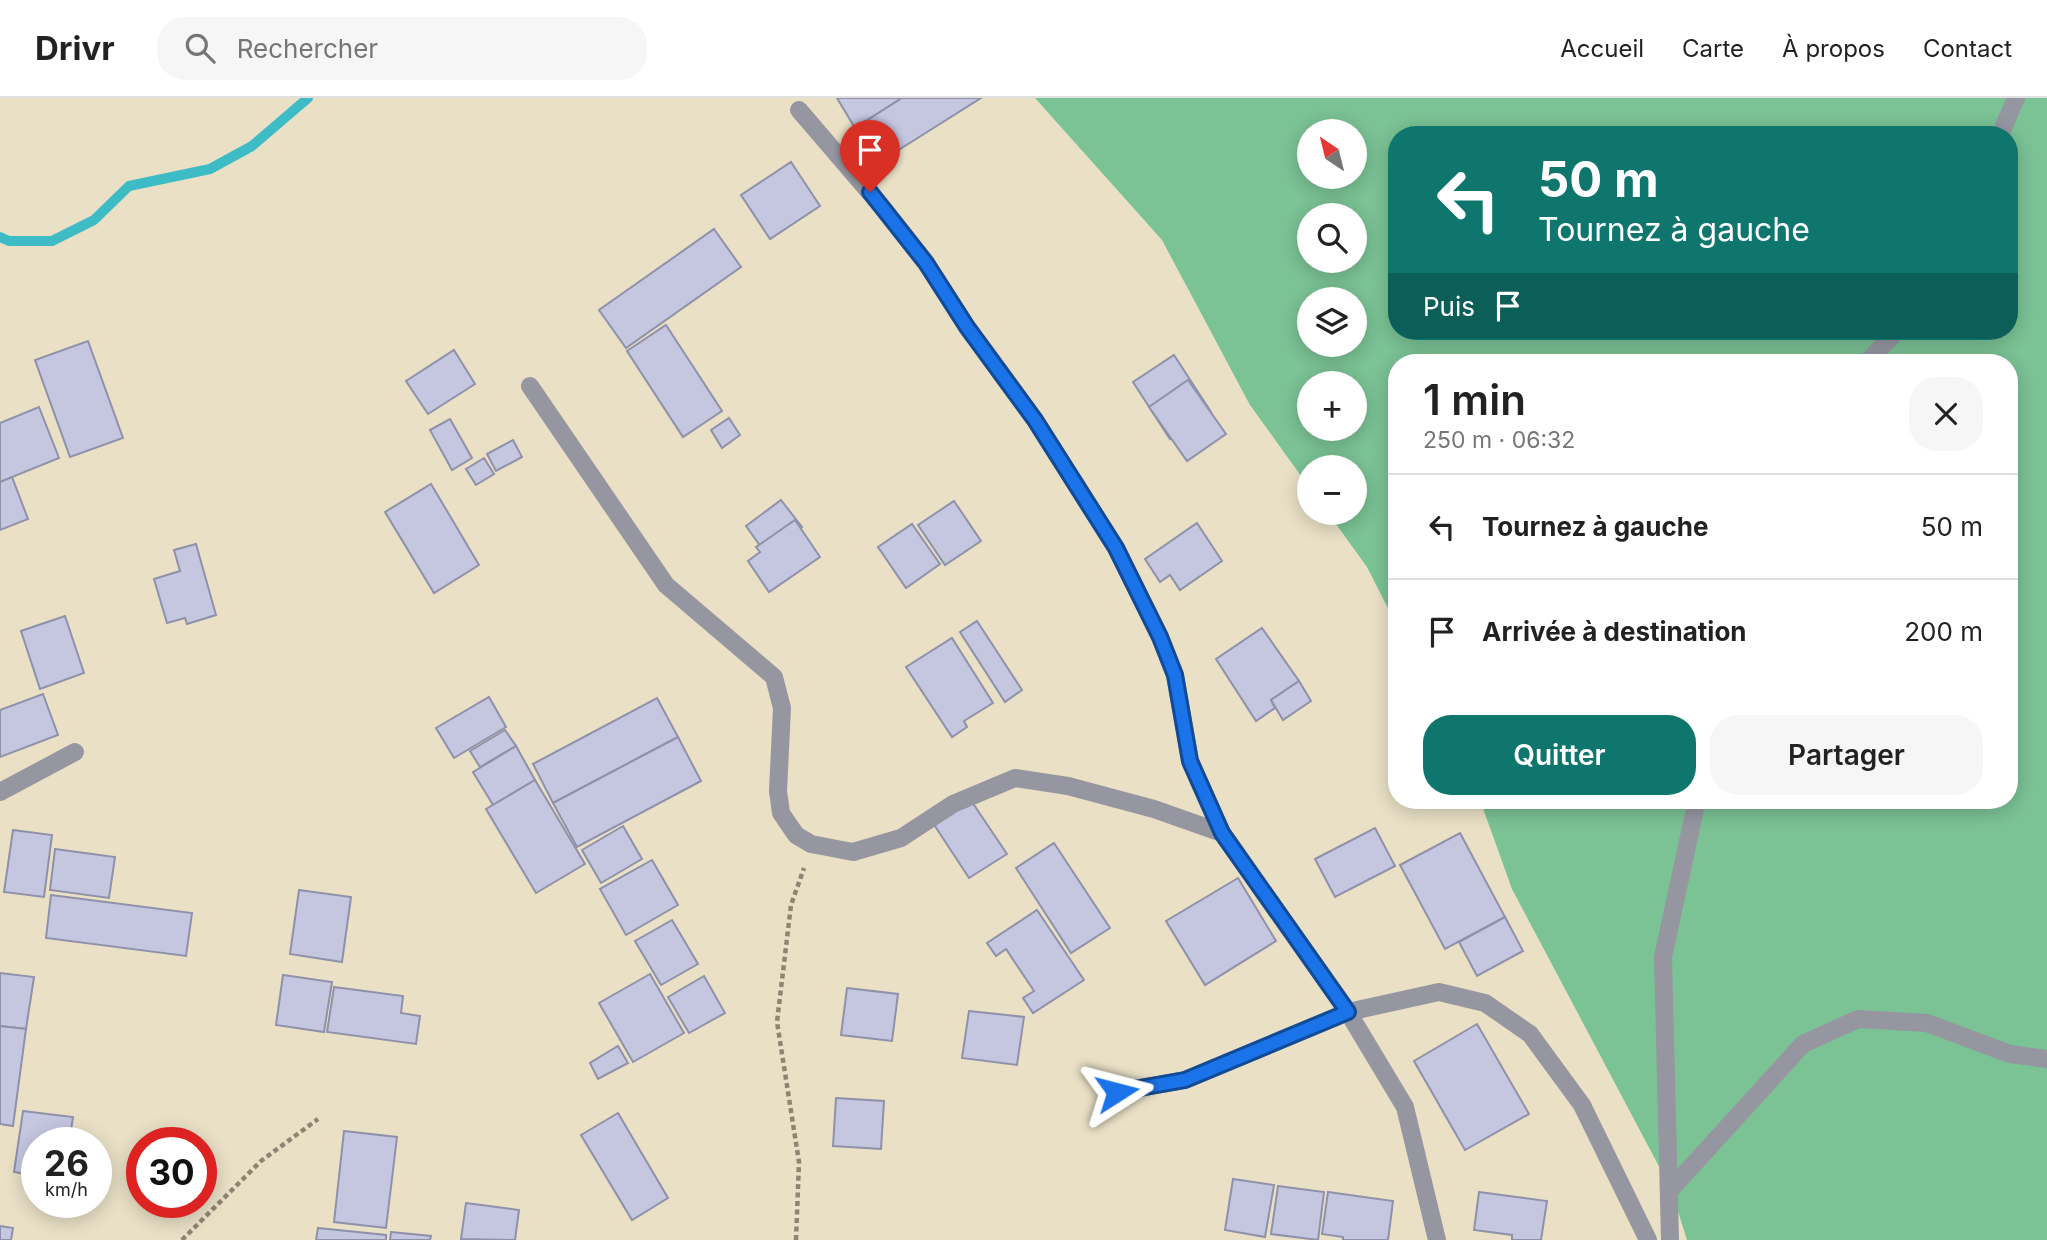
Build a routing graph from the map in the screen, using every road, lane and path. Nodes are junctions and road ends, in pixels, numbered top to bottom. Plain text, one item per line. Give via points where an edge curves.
1 (2016, 98) edge
2 (799, 110) dead end
3 (2004, 126) edge
4 (1888, 340) edge
5 (1875, 354) edge
6 (530, 386) dead end
7 (75, 752) dead end
8 (0, 792) edge
9 (1694, 809) edge
10 (1222, 833) junction
11 (811, 844) junction
12 (1348, 1012) junction
13 (2047, 1059) edge
14 (1117, 1092) dead end
15 (318, 1119) dead end
16 (1671, 1189) junction
17 (182, 1240) edge
18 (796, 1240) edge
19 (1437, 1240) edge
20 (1648, 1240) edge
21 (1670, 1240) edge

1 - 3 street
2 - 10 street via 926,263 1035,420 1116,548 1175,675 1190,761
4 - 5 street
6 - 11 street via 666,585 774,677 782,708 781,813 796,835
7 - 8 street
9 - 16 street via 1663,957
10 - 11 street via 1069,786 1014,778 953,804 901,838 853,852
10 - 12 street
11 - 18 path via 791,905 777,1022 799,1162
12 - 14 street via 1185,1080
12 - 19 street via 1405,1107
12 - 20 street via 1439,992 1485,1003 1530,1034 1582,1105
13 - 16 street via 2010,1054 1927,1023 1858,1019 1803,1044
15 - 17 path via 261,1161
16 - 21 street

